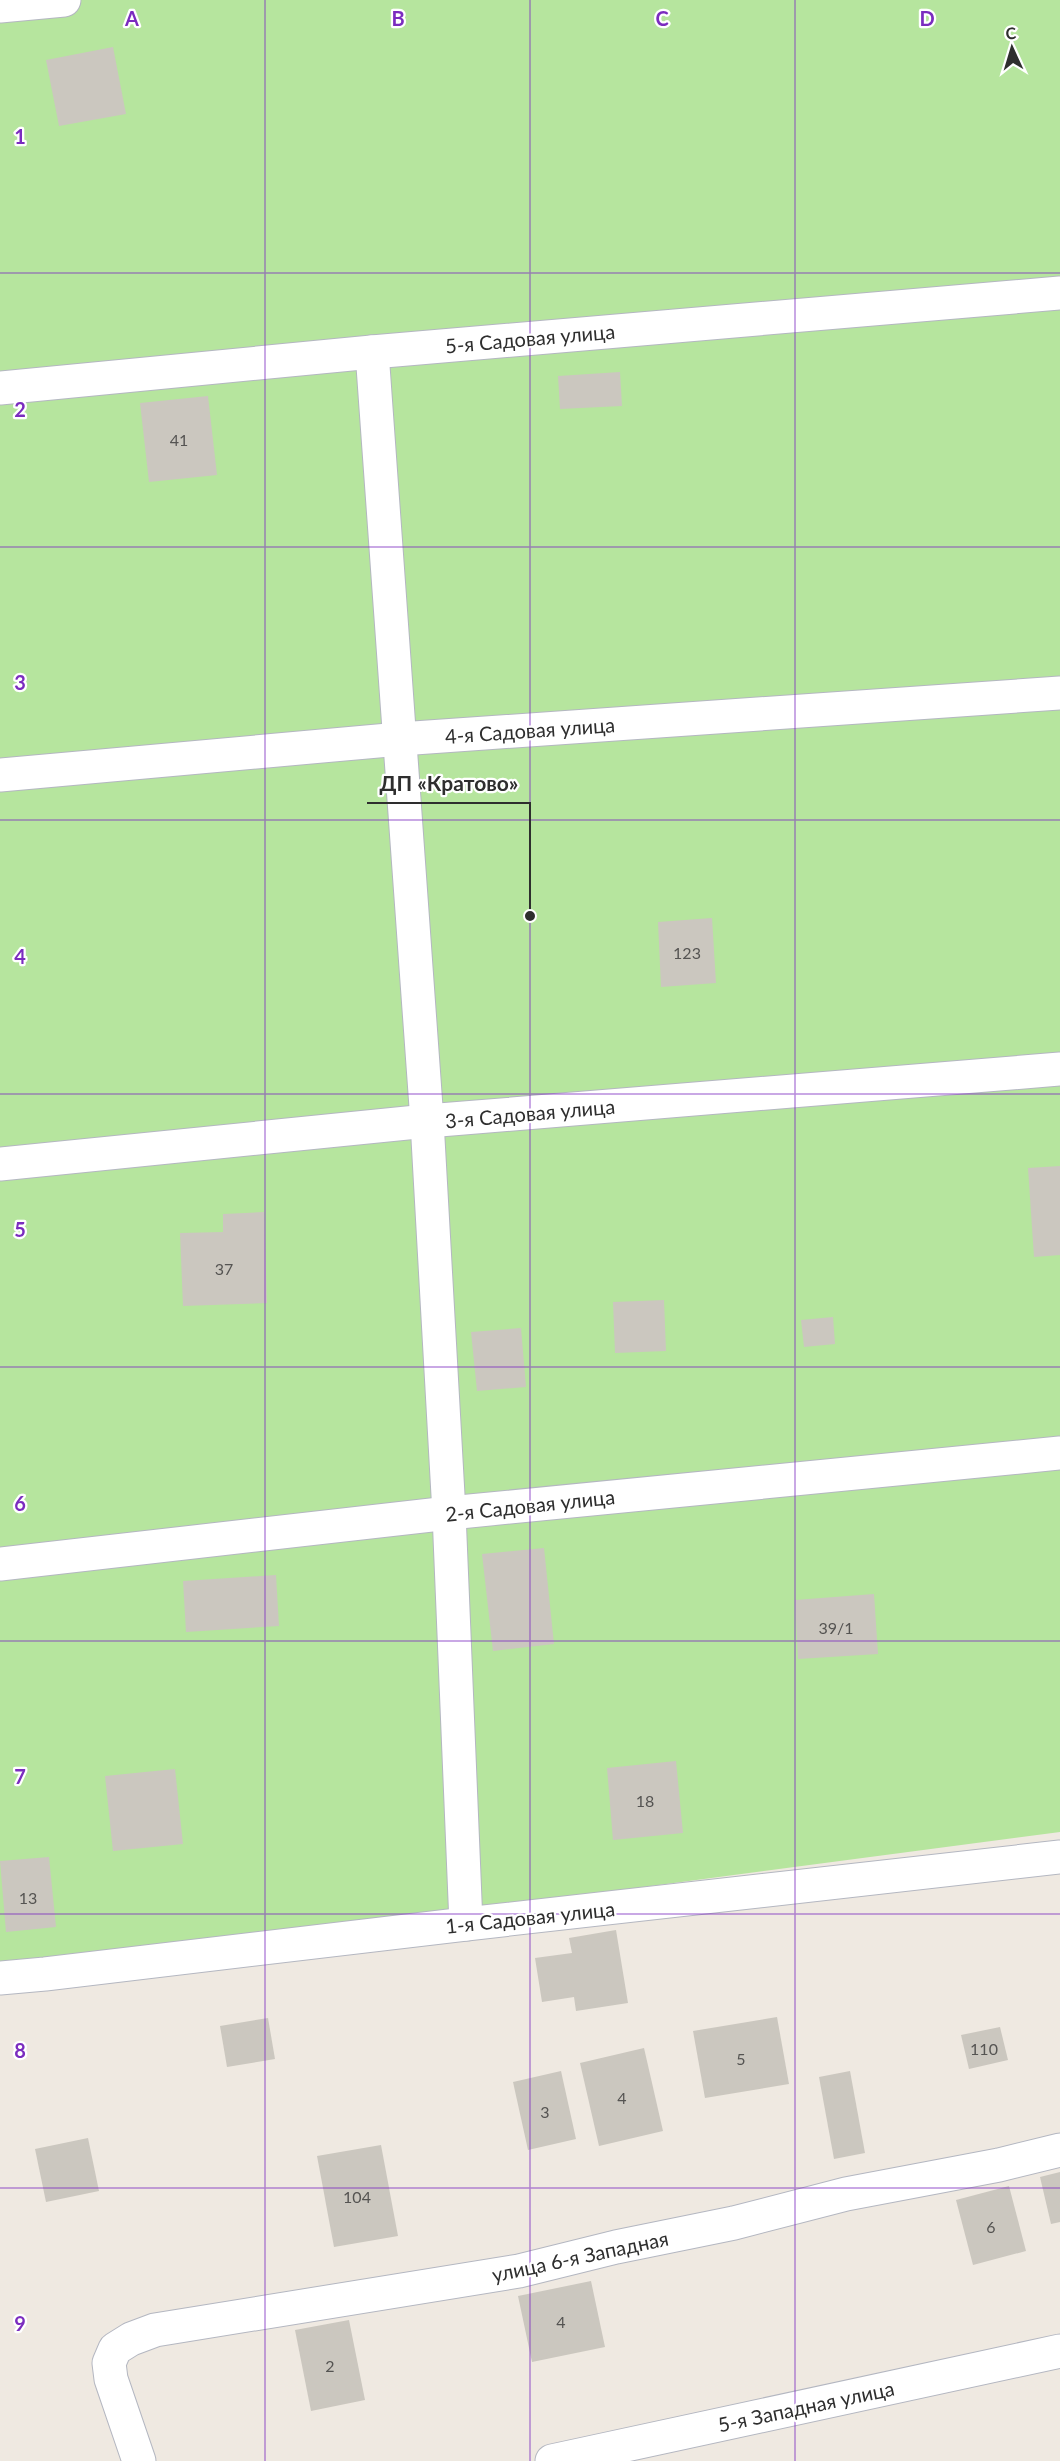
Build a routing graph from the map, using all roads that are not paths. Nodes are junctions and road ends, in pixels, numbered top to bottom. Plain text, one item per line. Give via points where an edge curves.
1 (64, 0) edge
2 (0, 6) edge
3 (1060, 293) edge
4 (372, 352) junction
5 (0, 388) edge
6 (1060, 693) edge
7 (400, 739) junction
8 (0, 775) edge
9 (1060, 1069) edge
10 (427, 1121) junction
11 (0, 1164) edge
12 (1060, 1453) edge
13 (449, 1513) junction
14 (0, 1564) edge
15 (1060, 1857) edge
16 (466, 1924) junction
17 (0, 1978) edge
18 (1060, 2150) edge
19 (1060, 2351) edge
20 (140, 2461) edge
21 (552, 2461) edge

1 - 2 street
3 - 4 street, 5-я Садовая улица
4 - 5 street, 5-я Садовая улица
4 - 7 street
6 - 7 street, 4-я Садовая улица
7 - 8 street, 4-я Садовая улица
7 - 10 street
9 - 10 street, 3-я Садовая улица
10 - 11 street, 3-я Садовая улица
10 - 13 street
12 - 13 street, 2-я Садовая улица
13 - 14 street, 2-я Садовая улица
13 - 16 street
15 - 16 street, 1-я Садовая улица
16 - 17 street, 1-я Садовая улица
18 - 20 street, улица 6-я Западная via 846,2194 519,2271 155,2330 115,2349 109,2363
19 - 21 street, 5-я Западная улица

